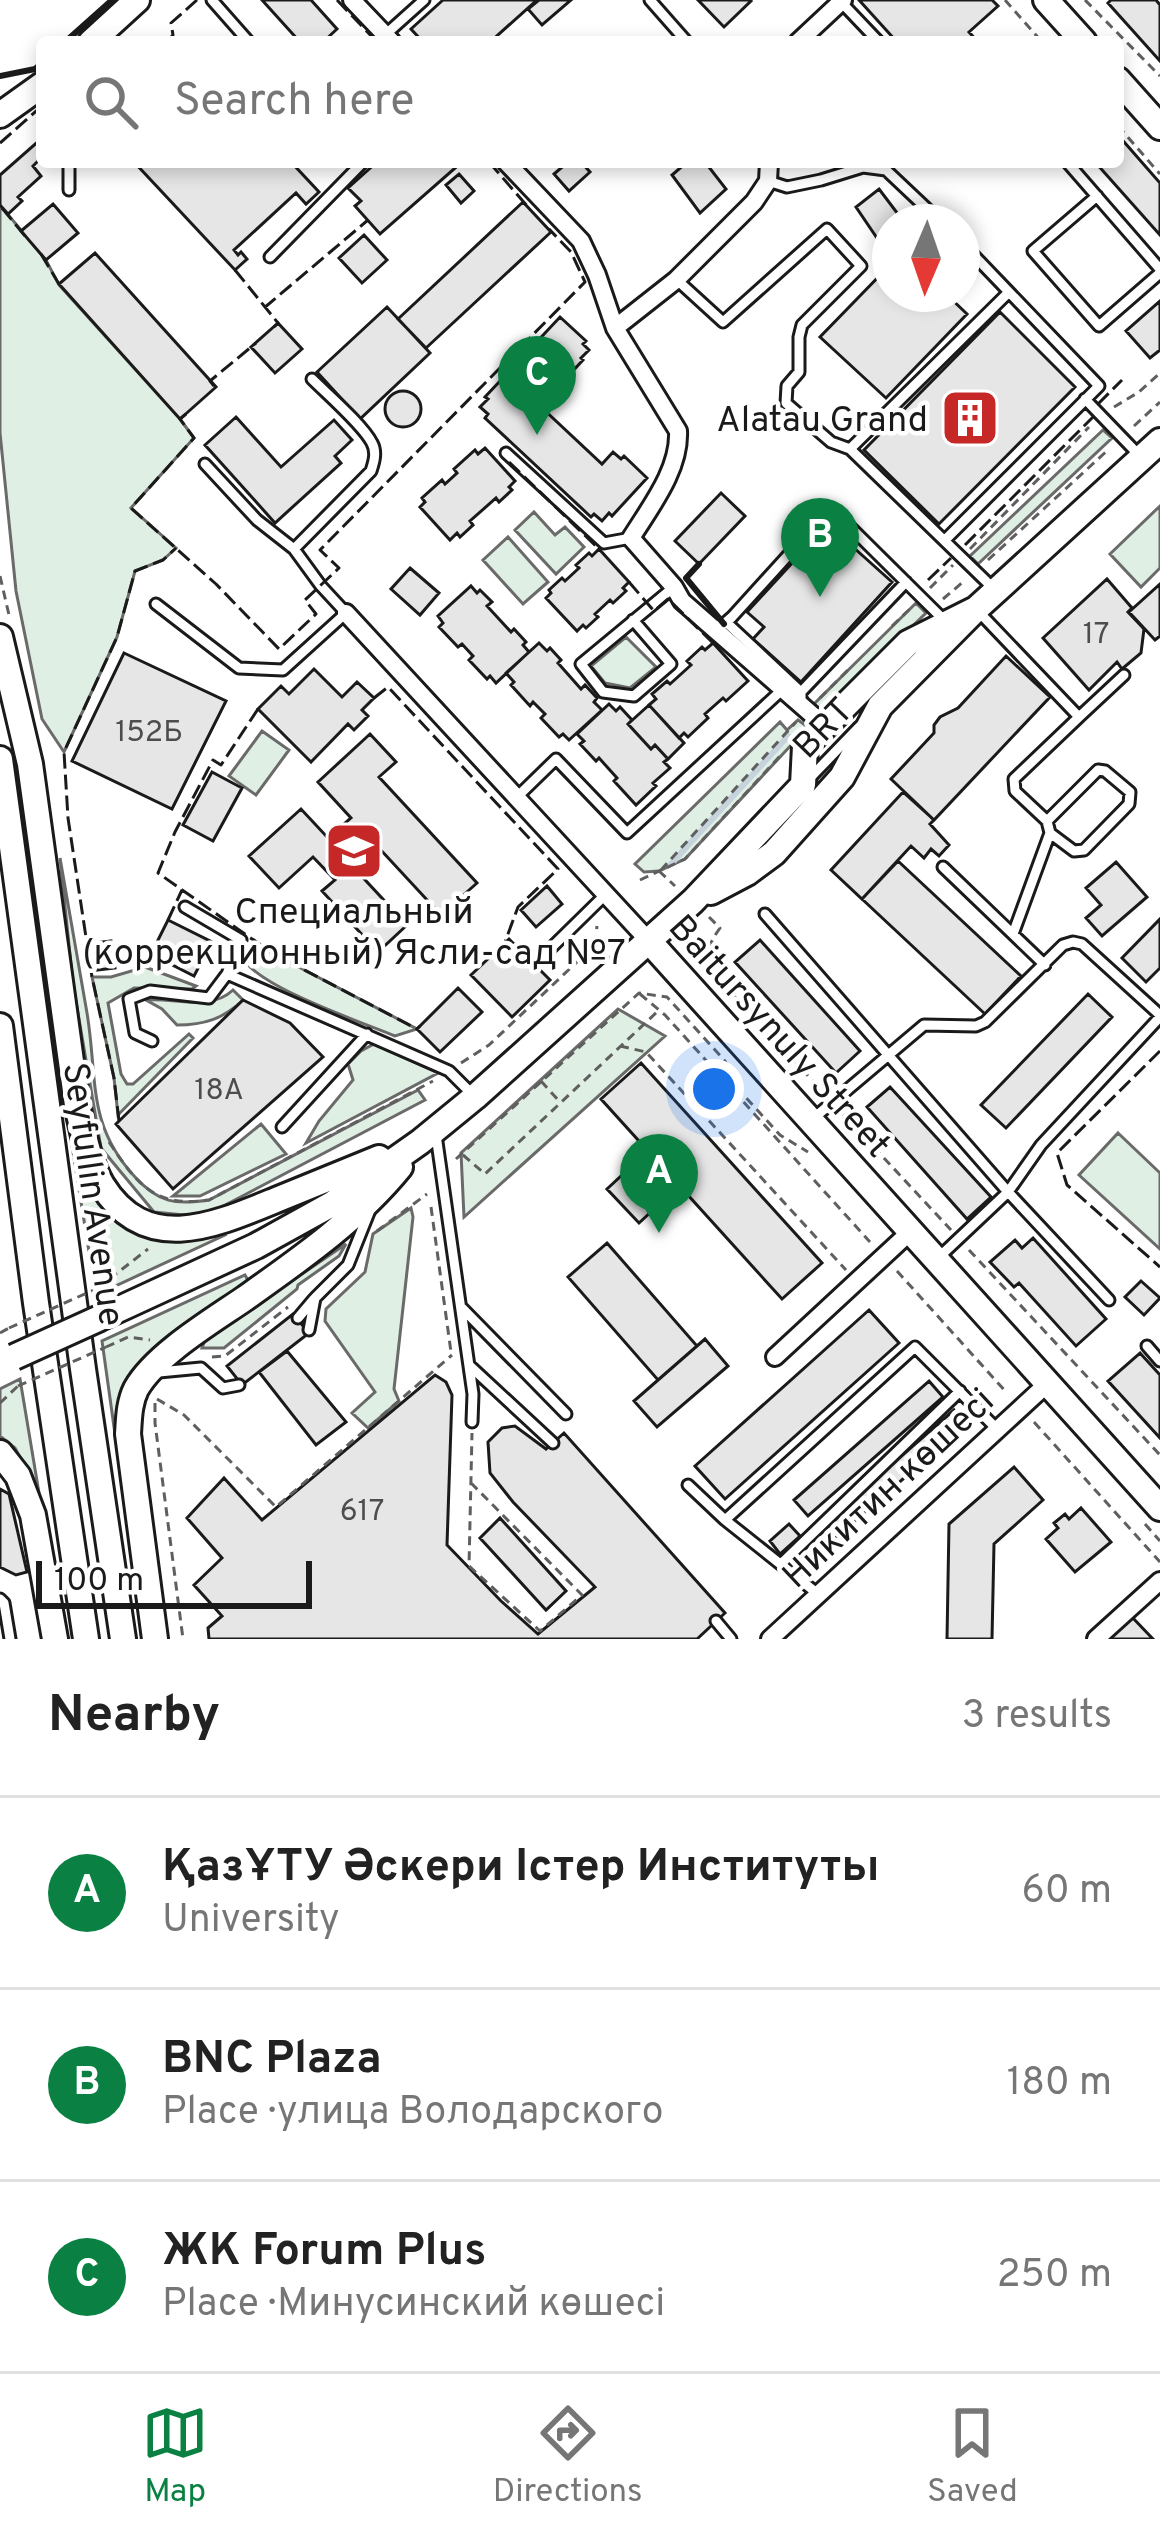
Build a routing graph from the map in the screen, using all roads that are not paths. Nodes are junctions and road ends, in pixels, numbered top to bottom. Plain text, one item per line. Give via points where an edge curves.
1 (137, 0) edge
2 (212, 0) edge
3 (352, 0) edge
4 (424, 0) edge
5 (650, 0) edge
6 (842, 1) edge
7 (1057, 4) edge
8 (98, 36) edge
9 (244, 36) edge
10 (386, 36) edge
11 (390, 36) edge
12 (682, 36) edge
13 (804, 36) edge
14 (874, 36) edge
15 (1080, 36) edge
16 (36, 89) edge
17 (1124, 96) edge
18 (0, 115) edge
19 (1160, 127) edge
20 (69, 168) edge
21 (356, 168) edge
22 (512, 168) edge
23 (857, 168) edge
24 (874, 168) edge
25 (1072, 168) edge
26 (769, 172) edge
27 (69, 190) dead end
28 (1097, 196) junction
29 (922, 204) edge
30 (270, 257) dead end
31 (980, 262) edge
32 (1160, 271) edge
33 (676, 280) junction
34 (1009, 292) junction
35 (615, 328) junction
36 (312, 379) dead end
37 (1085, 398) junction
38 (850, 448) junction
39 (1151, 449) edge
40 (506, 454) dead end
41 (206, 464) dead end
42 (632, 538) junction
43 (945, 540) junction
44 (293, 549) junction
45 (906, 582) junction
46 (674, 587) junction
47 (996, 591) junction
48 (156, 604) dead end
49 (976, 610) junction
50 (346, 613) junction
51 (633, 620) junction
52 (948, 623) junction
53 (719, 625) junction
54 (0, 638) edge
55 (1124, 675) dead end
56 (795, 695) junction
57 (880, 706) junction
58 (1079, 717) junction
59 (825, 726) junction
60 (0, 759) edge
61 (803, 785) junction
62 (516, 798) junction
63 (1048, 827) junction
64 (943, 867) dead end
65 (604, 895) junction
66 (693, 902) junction
67 (185, 907) dead end
68 (765, 914) dead end
69 (1013, 934) junction
70 (648, 940) junction
71 (548, 951) dead end
72 (1045, 965) junction
73 (227, 974) junction
74 (1160, 1016) edge
75 (0, 1026) edge
76 (368, 1034) junction
77 (152, 1041) dead end
78 (889, 1055) junction
79 (475, 1097) junction
80 (811, 1120) junction
81 (282, 1127) dead end
82 (428, 1136) junction
83 (1008, 1192) junction
84 (375, 1197) junction
85 (911, 1232) junction
86 (937, 1260) junction
87 (315, 1298) junction
88 (1109, 1300) dead end
89 (462, 1308) junction
90 (298, 1318) dead end
91 (309, 1330) dead end
92 (1147, 1346) dead end
93 (775, 1357) dead end
94 (7, 1361) edge
95 (1160, 1361) edge
96 (470, 1366) junction
97 (148, 1374) junction
98 (230, 1374) dead end
99 (1048, 1384) junction
100 (239, 1385) dead end
101 (223, 1388) junction
102 (960, 1391) junction
103 (566, 1414) dead end
104 (472, 1422) road end
105 (998, 1430) junction
106 (553, 1444) dead end
107 (0, 1453) edge
108 (688, 1485) dead end
109 (1152, 1515) edge
110 (725, 1520) junction
111 (782, 1562) junction
112 (1160, 1581) edge
113 (818, 1594) junction
114 (0, 1599) edge
115 (716, 1621) dead end
116 (10, 1639) edge
117 (55, 1639) edge
118 (86, 1639) edge
119 (123, 1639) edge
120 (155, 1639) edge
121 (731, 1639) edge
122 (770, 1639) edge
123 (1096, 1639) edge

1 - 8 main road
2 - 9 lane
3 - 10 street
4 - 11 lane
5 - 12 lane
6 - 13 street
6 - 14 lane
7 - 15 main road
16 - 18 main road
17 - 19 main road
20 - 27 lane
21 - 30 lane
22 - 35 street via 581,241
23 - 26 lane via 787,187
24 - 29 lane
25 - 28 lane
26 - 33 street via 754,202
28 - 32 lane
28 - 32 lane via 1034,251 1099,326
31 - 34 lane
33 - 35 street
33 - 38 lane via 723,322 827,229 861,266 802,325 800,372 787,386 786,403 831,442
34 - 37 lane via 1099,386
34 - 38 lane
35 - 42 street via 678,431 662,486
36 - 44 lane via 374,445 375,456 371,471
37 - 39 lane
37 - 43 lane
38 - 43 lane
39 - 47 main road
40 - 42 lane via 604,543
41 - 44 lane
42 - 46 street
43 - 47 lane
44 - 50 lane
45 - 52 lane
45 - 53 lane via 831,508
45 - 56 lane
46 - 51 lane
46 - 53 street
47 - 49 main road
48 - 50 lane via 239,668 283,670
49 - 52 main road
49 - 57 main road
49 - 58 lane
50 - 62 street, Baitursynuly Street
51 - 51 lane via 581,664 603,692 634,696 670,664
52 - 59 main road via 908,643
53 - 56 street
54 - 82 main road via 30,764 77,1106 102,1185 145,1223 188,1230
55 - 58 lane
56 - 59 street
56 - 62 lane via 627,833 556,759
57 - 61 lane, BRT
57 - 66 main road via 842,777 774,853
58 - 63 lane via 1014,779
59 - 61 main road via 806,746
60 - 119 main road, Seyfullin Avenue
61 - 66 main road
62 - 65 street, Baitursynuly Street
63 - 63 lane via 1079,852 1129,804 1130,792 1098,770
63 - 69 lane
64 - 69 lane
65 - 70 street, Baitursynuly Street
65 - 71 lane
66 - 70 main road
67 - 73 lane via 241,940
68 - 78 lane
69 - 72 lane
70 - 79 main road
70 - 80 main road, Baitursynuly Street
72 - 74 lane via 1064,945 1082,944
72 - 78 lane via 985,1022 924,1025
73 - 76 lane
73 - 77 lane via 209,998 150,992 129,999 135,1033
74 - 83 lane
75 - 118 main road, Seyfullin Avenue
76 - 79 lane via 449,1070
76 - 81 lane
78 - 80 lane
78 - 83 lane
79 - 82 main road
80 - 85 main road, Baitursynuly Street
82 - 84 main road
82 - 89 lane
82 - 94 main road, bridge via 256,1246
83 - 86 lane
83 - 88 lane
84 - 87 lane via 348,1265
84 - 97 main road
85 - 86 main road, Baitursynuly Street
85 - 93 street
86 - 99 main road, Baitursynuly Street
87 - 90 lane
87 - 91 lane
89 - 96 lane
89 - 103 lane
92 - 95 lane
96 - 104 lane
96 - 106 lane
97 - 101 lane via 201,1368
97 - 120 main road via 135,1390 128,1434
98 - 101 lane
99 - 105 street, Никитин көшесі
99 - 109 main road, Baitursynuly Street
100 - 101 lane
102 - 105 lane
102 - 110 lane via 915,1347
102 - 111 lane
105 - 113 street, Никитин көшесі
107 - 117 main road via 33,1515
108 - 110 lane
110 - 111 lane
111 - 113 lane
112 - 123 street
113 - 122 street, Никитин көшесі
114 - 116 lane
115 - 121 lane

